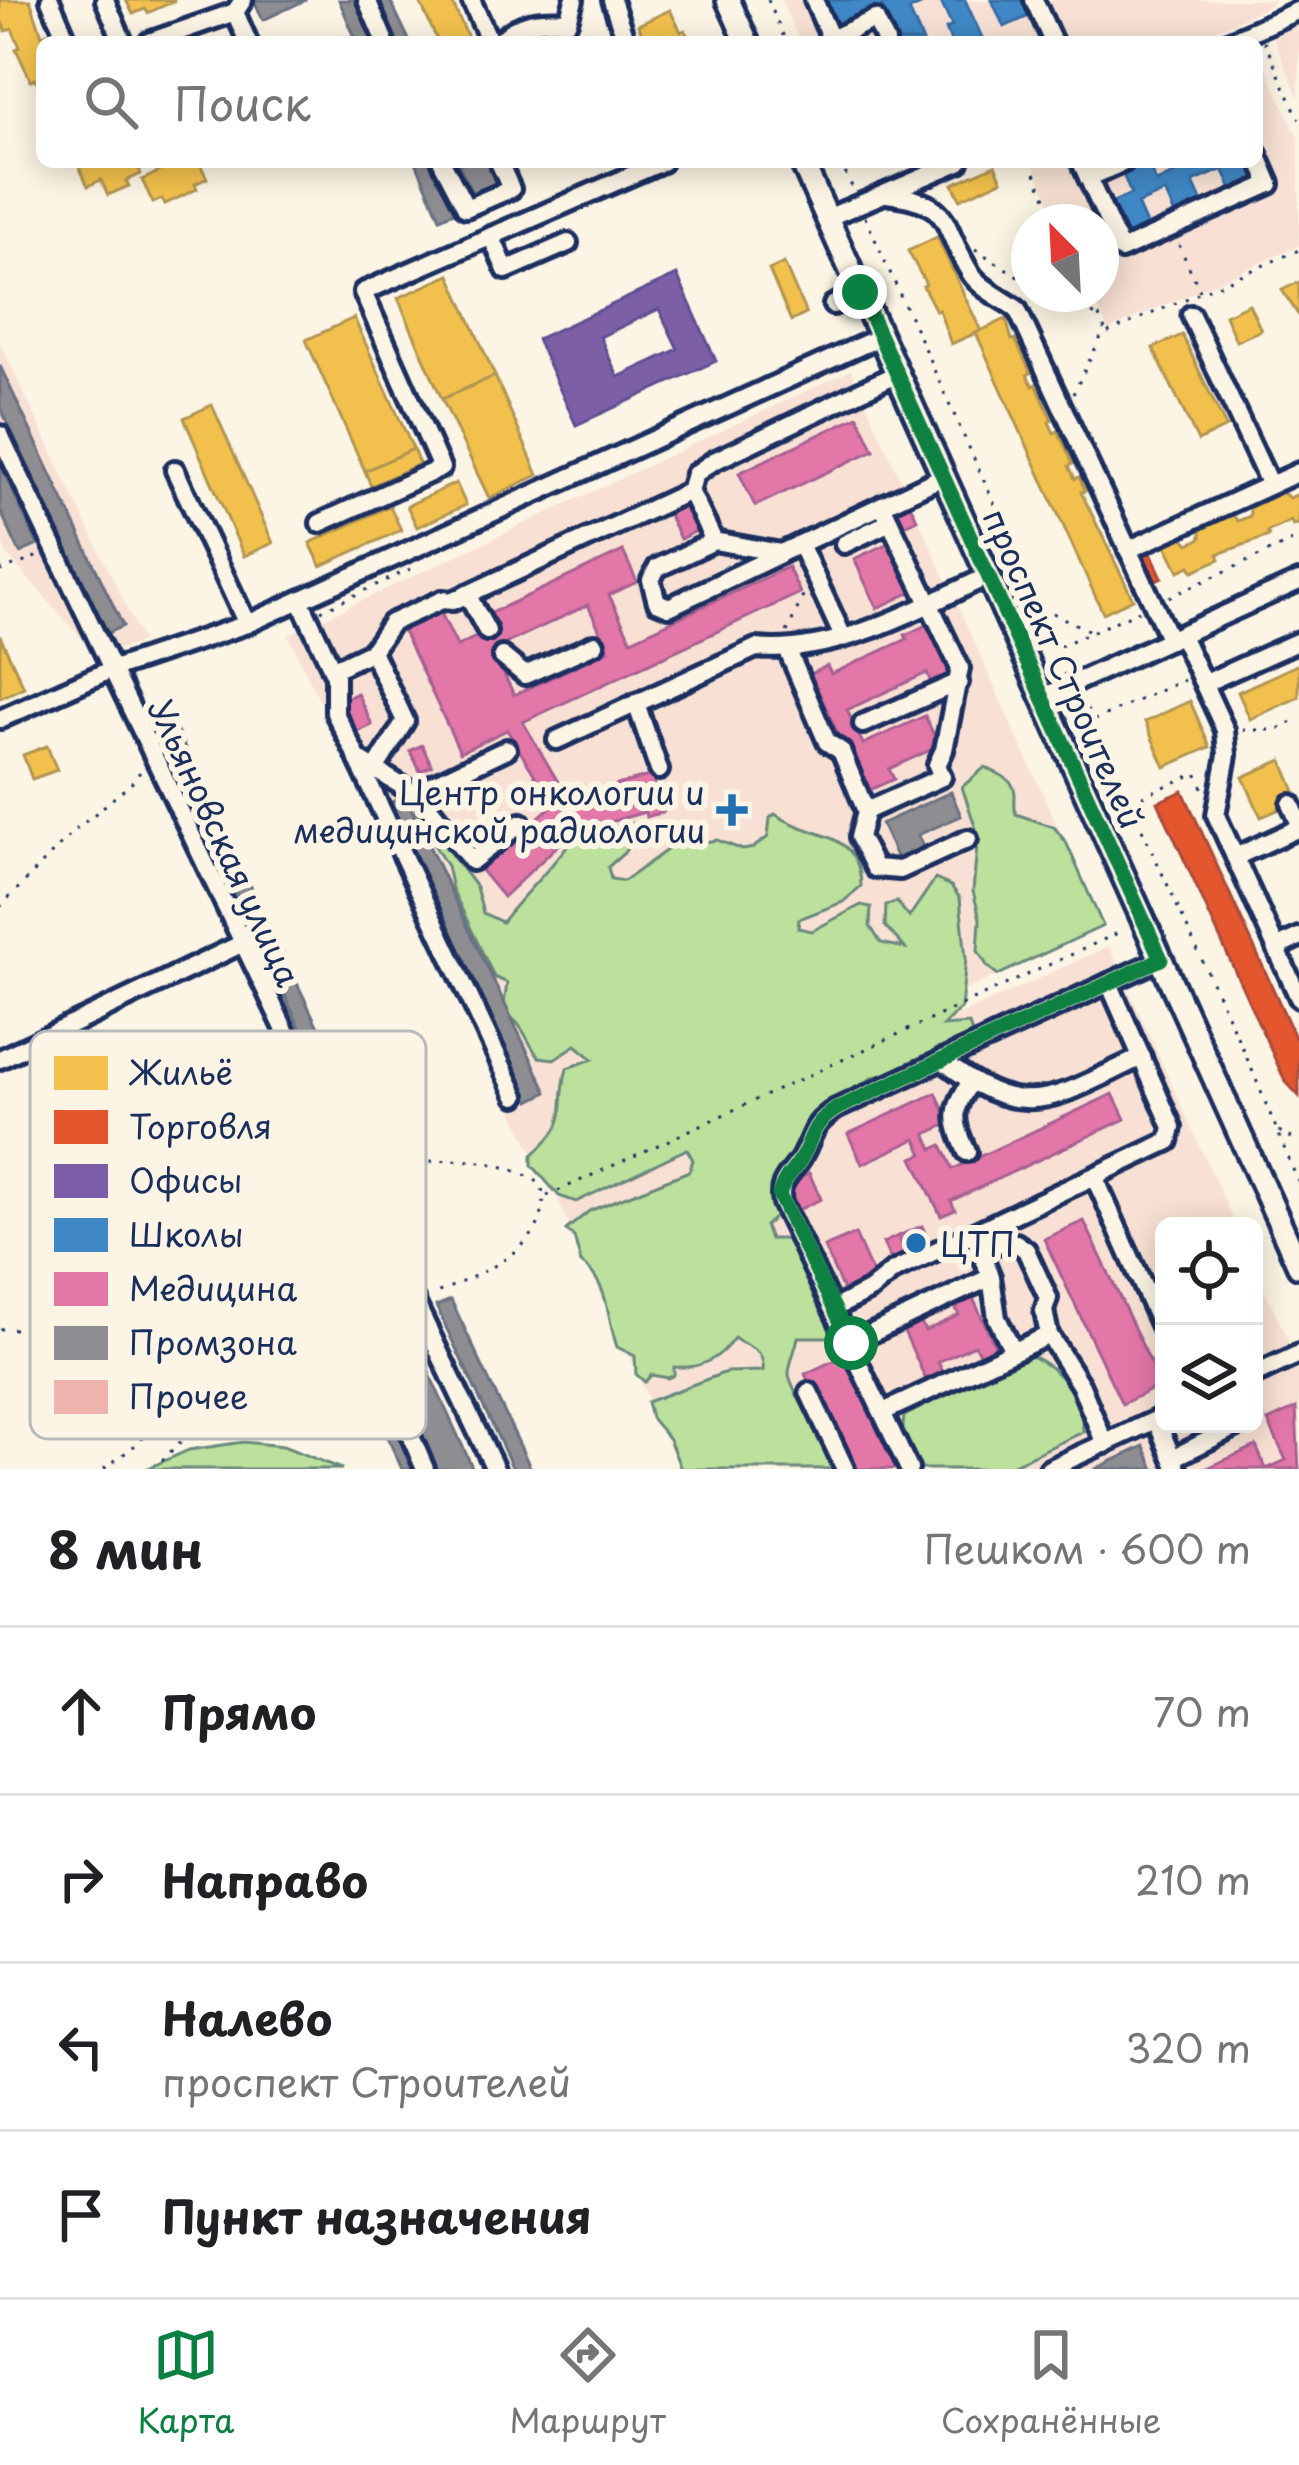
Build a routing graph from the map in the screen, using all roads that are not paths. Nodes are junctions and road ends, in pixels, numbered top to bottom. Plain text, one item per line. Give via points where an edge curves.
1 (50, 0) edge
2 (105, 0) edge
3 (367, 0) edge
4 (471, 0) edge
5 (574, 0) edge
6 (612, 0) edge
7 (728, 0) edge
8 (814, 0) edge
9 (1034, 0) edge
10 (239, 6) edge
11 (1299, 10) edge
12 (568, 21) junction
13 (65, 36) edge
14 (120, 36) edge
15 (164, 36) edge
16 (246, 36) edge
17 (383, 36) edge
18 (487, 36) edge
19 (505, 36) edge
20 (574, 36) edge
21 (624, 36) edge
22 (743, 36) edge
23 (830, 36) edge
24 (838, 36) edge
25 (883, 36) edge
26 (1050, 36) edge
27 (1241, 36) edge
28 (445, 168) edge
29 (502, 168) edge
30 (648, 168) edge
31 (805, 168) edge
32 (945, 168) edge
33 (1263, 168) edge
34 (1084, 170) edge
35 (886, 194) junction
36 (827, 218) junction
37 (497, 233) junction
38 (568, 243) dead end
39 (860, 292) junction
40 (833, 305) dead end
41 (1191, 315) dead end
42 (880, 337) junction
43 (896, 374) junction
44 (0, 435) edge
45 (176, 470) dead end
46 (1299, 472) edge
47 (942, 477) junction
48 (1270, 485) junction
49 (690, 491) junction
50 (886, 514) junction
51 (320, 523) dead end
52 (714, 541) junction
53 (800, 544) junction
54 (844, 544) dead end
55 (1128, 550) junction
56 (781, 553) junction
57 (988, 576) junction
58 (1299, 581) edge
59 (467, 594) junction
60 (300, 600) junction
61 (929, 603) junction
62 (247, 625) junction
63 (488, 632) dead end
64 (843, 637) junction
65 (1176, 637) junction
66 (1299, 641) edge
67 (596, 644) dead end
68 (372, 651) junction
69 (784, 651) junction
70 (502, 656) dead end
71 (110, 670) junction
72 (332, 670) junction
73 (958, 682) junction
74 (1205, 683) junction
75 (1043, 697) junction
76 (637, 703) junction
77 (0, 719) edge
78 (862, 724) dead end
79 (557, 740) dead end
80 (507, 749) dead end
81 (358, 759) junction
82 (659, 770) dead end
83 (374, 771) junction
84 (413, 794) junction
85 (1291, 804) dead end
86 (866, 811) junction
87 (521, 823) dead end
88 (1299, 825) edge
89 (968, 839) dead end
90 (1235, 857) junction
91 (1299, 937) edge
92 (241, 944) junction
93 (1276, 948) junction
94 (1161, 959) junction
95 (1109, 983) junction
96 (1299, 998) edge
97 (59, 1031) edge
98 (283, 1031) edge
99 (30, 1045) edge
100 (1142, 1057) junction
101 (0, 1059) edge
102 (942, 1060) junction
103 (971, 1082) junction
104 (516, 1096) dead end
105 (967, 1152) dead end
106 (1095, 1178) junction
107 (976, 1238) junction
108 (1299, 1266) edge
109 (991, 1277) junction
110 (835, 1308) junction
111 (1160, 1325) edge
112 (426, 1328) edge
113 (1049, 1334) junction
114 (851, 1343) junction
115 (1013, 1352) junction
116 (1299, 1354) edge
117 (1263, 1371) edge
118 (809, 1392) dead end
119 (883, 1412) junction
120 (1155, 1420) edge
121 (1165, 1433) edge
122 (1226, 1433) edge
123 (412, 1439) edge
124 (1105, 1444) junction
125 (1175, 1464) edge
126 (425, 1469) edge
127 (495, 1469) edge
128 (844, 1469) edge
129 (909, 1469) edge
130 (1049, 1469) edge

1 - 13 street
2 - 14 street
3 - 17 street
4 - 18 street
5 - 12 street
6 - 21 street
7 - 22 main road
8 - 23 street
9 - 26 street
10 - 15 street
10 - 16 street
11 - 27 street
12 - 19 street via 539,19
12 - 20 street
24 - 25 street via 875,19
28 - 29 street via 466,208 511,189
30 - 37 street
31 - 36 main road, проспект Строителей
32 - 35 street
33 - 34 street via 1270,184 1121,250
35 - 36 street
35 - 55 street via 921,198 941,212 973,279 1017,309
36 - 39 main road, проспект Строителей
37 - 38 street via 506,270
37 - 51 street via 363,292 441,468
39 - 40 street
39 - 42 main road, проспект Строителей
41 - 48 street
42 - 43 main road, проспект Строителей
42 - 60 street
43 - 47 main road, проспект Строителей
43 - 49 street via 714,460 695,474
44 - 71 street, Ульяновская улица
45 - 62 street
46 - 48 street
47 - 50 street
47 - 57 main road, проспект Строителей
48 - 55 street
49 - 52 street
49 - 59 street
50 - 53 street
50 - 54 street
50 - 61 street
52 - 56 street
52 - 56 street via 657,568 657,602 669,607
53 - 56 street
53 - 64 street
55 - 65 street
57 - 61 street
57 - 75 main road, проспект Строителей
58 - 65 street
59 - 63 street
59 - 68 street via 392,623
60 - 62 street
60 - 72 street
61 - 64 street
61 - 73 street via 960,668
62 - 71 street
64 - 69 street
65 - 74 street
65 - 75 street
66 - 74 street
67 - 70 street via 525,675
68 - 72 street
68 - 83 street via 405,721
69 - 76 street via 756,648
69 - 86 street
71 - 77 street
71 - 92 street, Ульяновская улица
72 - 81 street via 335,713
73 - 78 street
73 - 86 street via 942,777
74 - 90 street via 1225,730 1216,815
75 - 94 main road, проспект Строителей
76 - 79 street
76 - 82 street
80 - 84 street via 430,778
81 - 83 street
81 - 104 street
83 - 84 street
84 - 87 street via 472,861
85 - 88 street
86 - 89 street via 860,837 875,868 900,870
88 - 90 street via 1276,844
90 - 93 street
91 - 93 street
92 - 97 street
92 - 98 street, Ульяновская улица
93 - 96 street
94 - 95 street
94 - 108 main road, проспект Строителей
95 - 100 street
95 - 102 street
99 - 101 street
100 - 103 street via 1041,1102
100 - 106 street via 1173,1134
102 - 103 street
102 - 110 street via 819,1120 784,1178 782,1203
103 - 105 street via 954,1118
106 - 107 street
106 - 111 street
107 - 109 street
107 - 110 street via 893,1270
107 - 113 street via 1026,1250 1048,1298
109 - 114 street
109 - 115 street
110 - 114 street
112 - 127 street, Ульяновская улица
113 - 115 street
113 - 124 street
114 - 119 street
115 - 119 street
116 - 117 street
118 - 128 street
119 - 129 street
120 - 124 street
121 - 125 street
122 - 125 street
123 - 126 street
124 - 130 street

